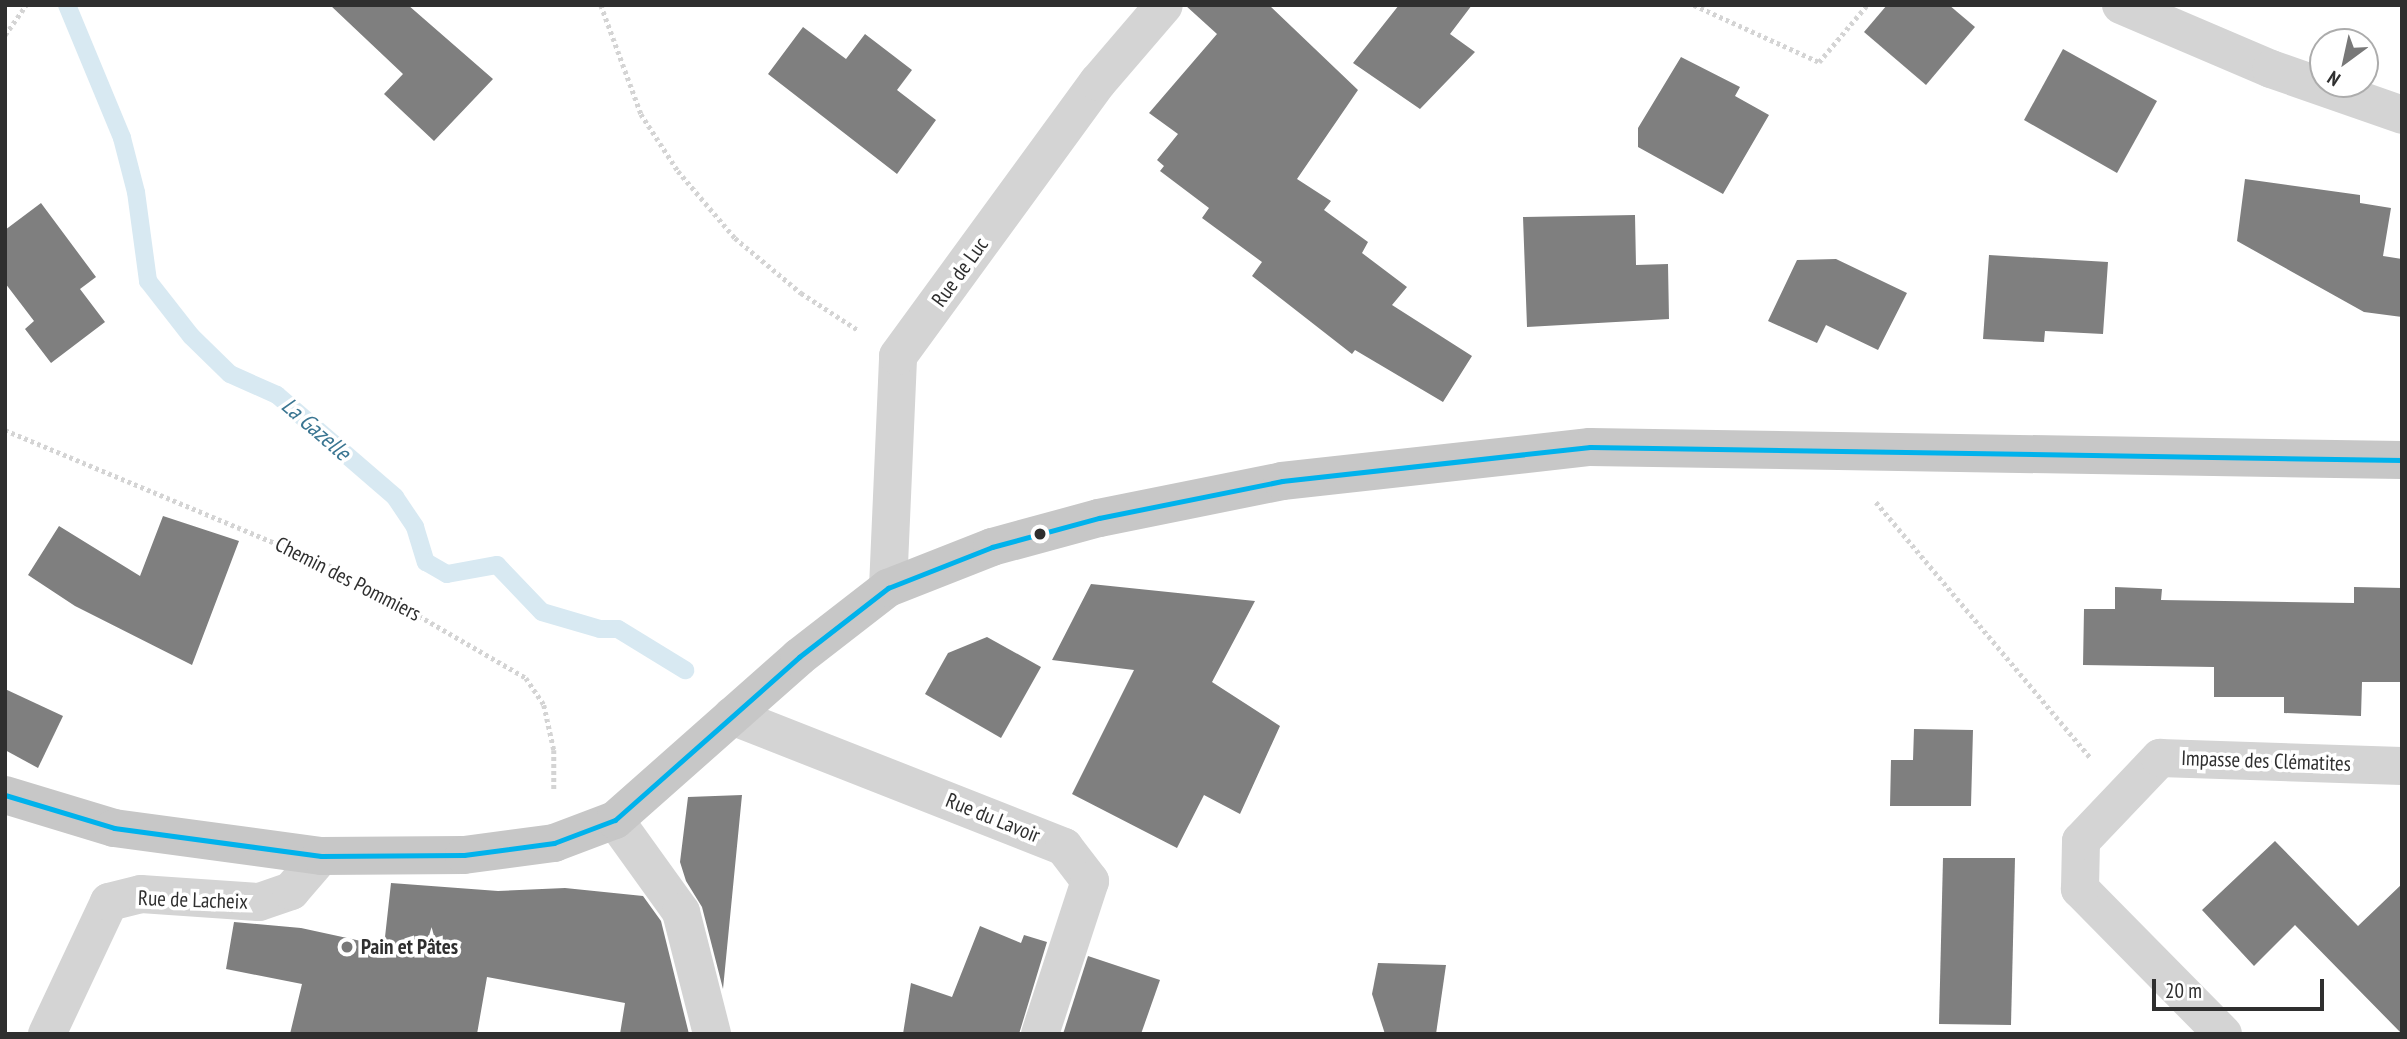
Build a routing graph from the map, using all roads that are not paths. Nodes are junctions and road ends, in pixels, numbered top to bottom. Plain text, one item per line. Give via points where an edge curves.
1 (1164, 5) edge
2 (2121, 5) edge
3 (2402, 115) edge
4 (2402, 460) edge
5 (888, 588) junction
6 (732, 716) junction
7 (2402, 766) edge
8 (5, 795) edge
9 (615, 820) junction
10 (321, 856) junction
11 (47, 1034) edge
12 (712, 1034) edge
13 (1040, 1034) edge
14 (2223, 1034) edge

1 - 5 street, Rue de Luc via 1098,82 898,356
2 - 3 street via 2270,69
4 - 5 main road via 1590,447 1282,481 1099,518 992,547
5 - 6 main road
6 - 9 main road
6 - 13 street, Rue du Lavoir via 1064,847 1090,881
7 - 14 street, Impasse des Clématites via 2160,758 2081,841 2080,889
8 - 10 main road via 114,828
9 - 10 main road via 554,843 464,855
9 - 12 street via 681,912
10 - 11 street, Rue de Lacheix via 291,891 259,902 141,894 110,902

